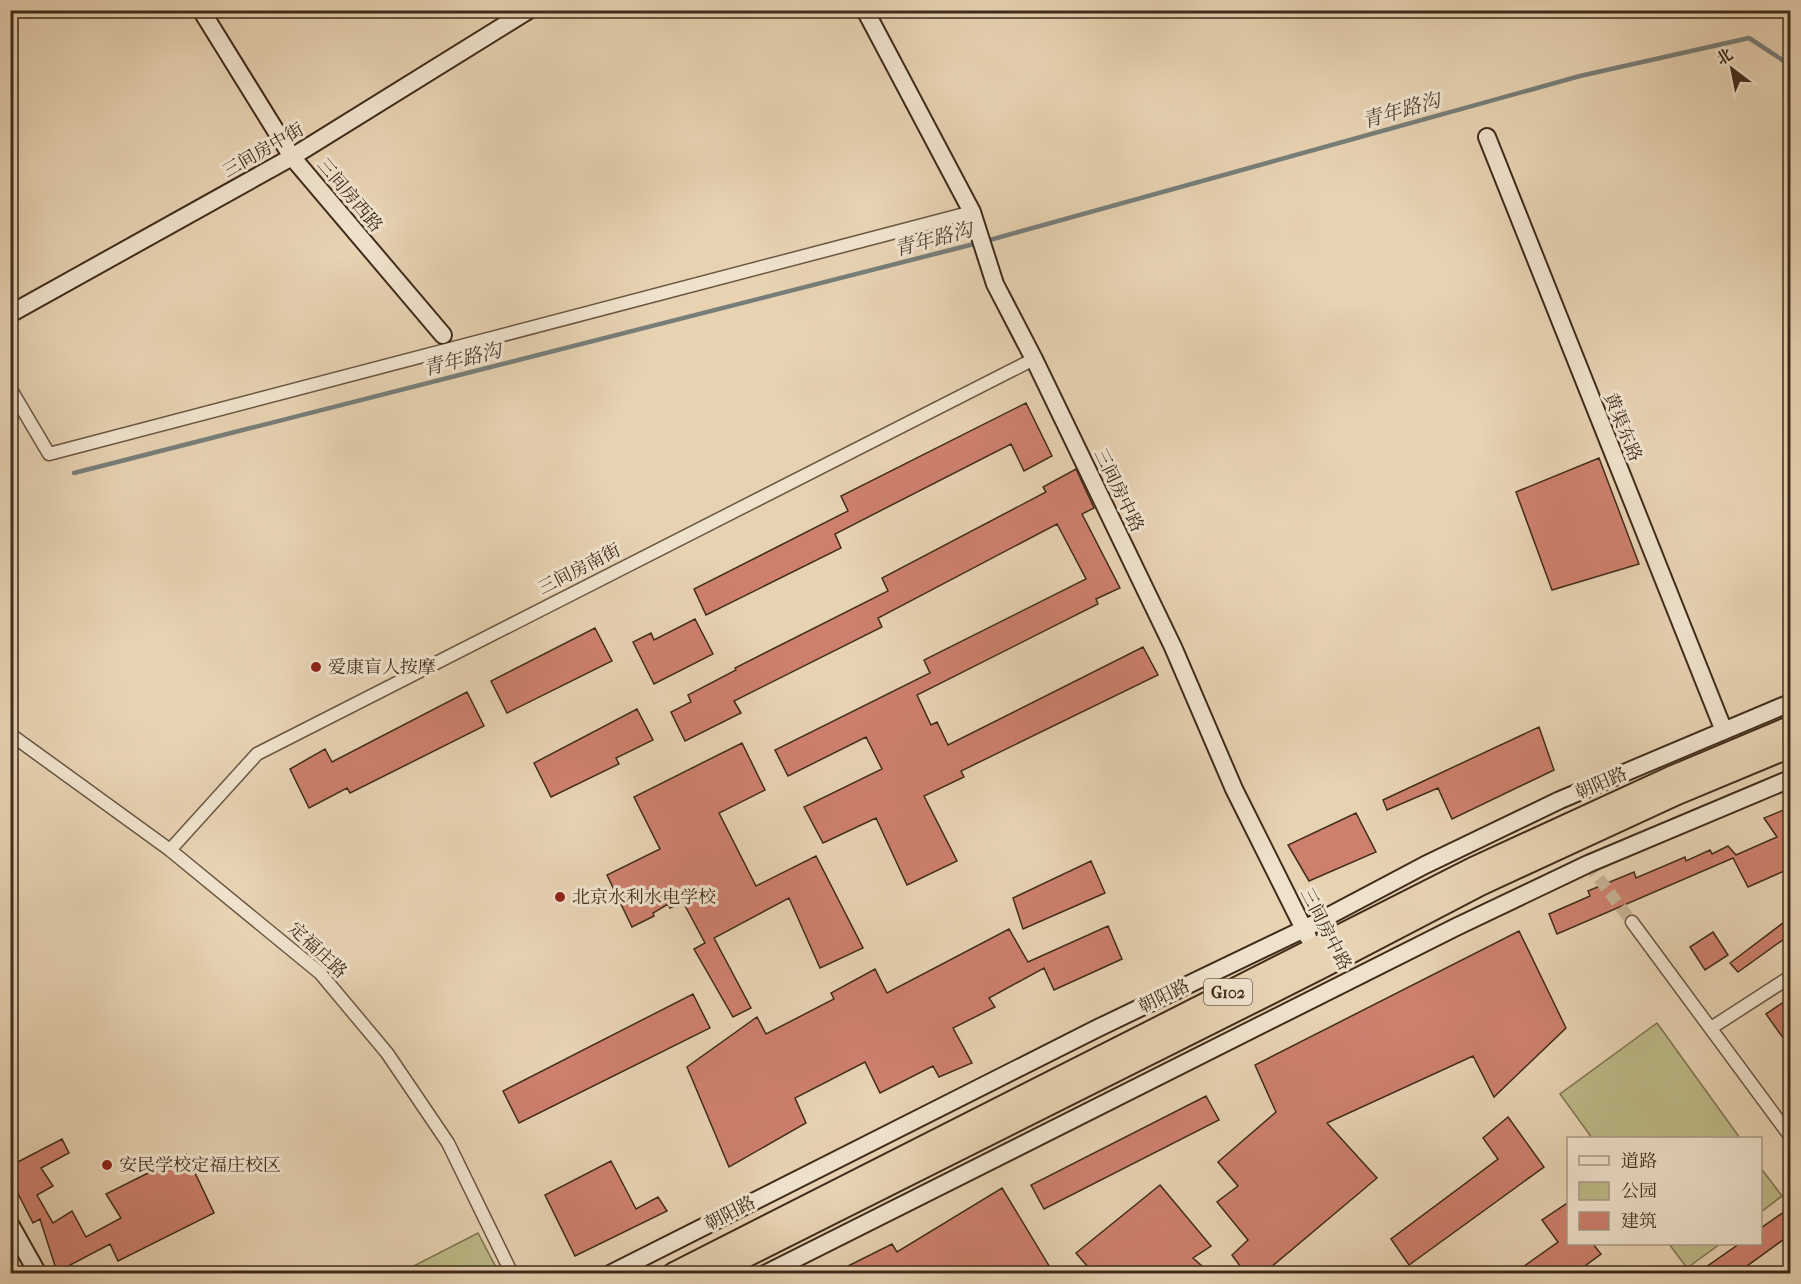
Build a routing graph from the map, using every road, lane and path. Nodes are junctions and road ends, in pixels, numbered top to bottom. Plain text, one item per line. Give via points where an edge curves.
1 (201, 10) edge
2 (529, 10) edge
3 (865, 10) edge
4 (1487, 137) dead end
5 (292, 157) junction
6 (973, 217) junction
7 (10, 314) edge
8 (443, 335) dead end
9 (1034, 359) junction
10 (10, 388) edge
11 (1791, 703) edge
12 (1791, 728) edge
13 (1724, 731) junction
14 (10, 734) edge
15 (1791, 746) edge
16 (1791, 779) edge
17 (170, 850) junction
18 (1632, 922) tunnel mouth
19 (1313, 948) junction
20 (1791, 977) edge
21 (1335, 988) junction
22 (1711, 1028) junction
23 (1791, 1136) edge
24 (10, 1224) edge
25 (692, 1232) junction
26 (711, 1269) edge
27 (38, 1274) edge
28 (512, 1274) edge
29 (610, 1274) edge
30 (674, 1274) edge
31 (765, 1274) edge

1 - 5 street, 三间房西路
2 - 5 street, 三间房中街
3 - 6 street, 三间房中路
4 - 13 street, 黄渠东路
5 - 7 street, 三间房中街
5 - 8 street, 三间房西路
6 - 9 street, 三间房中路 via 989,270
6 - 10 street via 49,454
9 - 17 street, 三间房南街 via 257,754
9 - 19 street, 三间房中路 via 1173,647 1234,789
11 - 13 street, 朝阳路
12 - 19 highway, 朝阳路 / G102 via 1473,869
13 - 19 street, 朝阳路 via 1549,805 1425,865
14 - 17 street, 定福庄路
15 - 19 highway, 朝阳路 / G102 via 1677,793 1490,879
16 - 21 street via 1588,864
17 - 28 street, 定福庄路 via 320,973 387,1053 448,1143
18 - 22 street
19 - 21 street, 三间房中路
19 - 25 street, 朝阳路 via 1098,1028
19 - 26 highway, 朝阳路 / G102
20 - 22 street
21 - 31 street
22 - 23 street
24 - 27 street
25 - 26 street
25 - 29 street, 朝阳路
26 - 30 highway, 朝阳路 / G102

